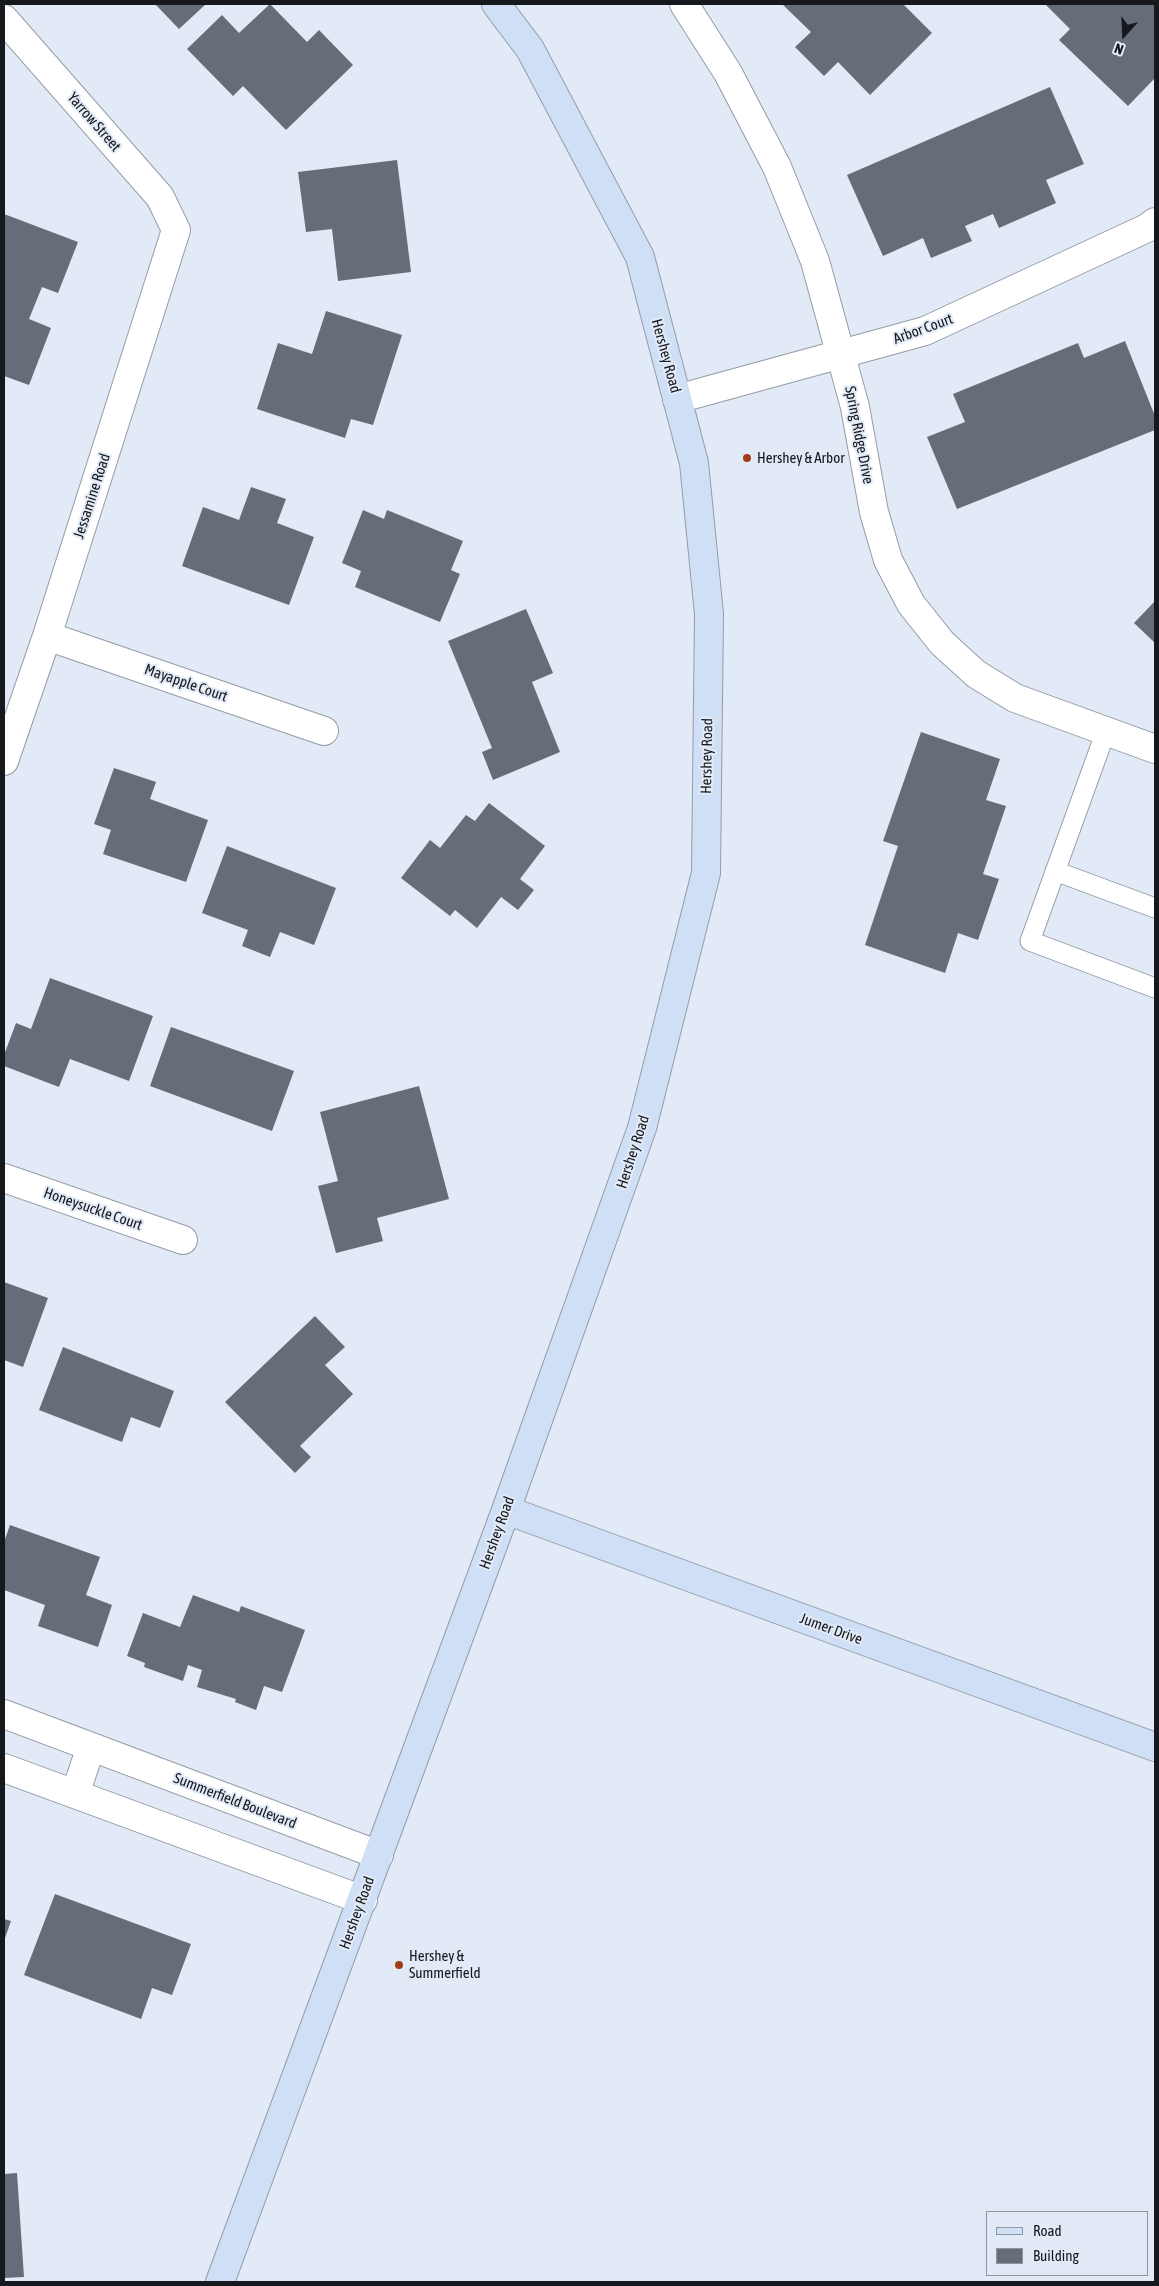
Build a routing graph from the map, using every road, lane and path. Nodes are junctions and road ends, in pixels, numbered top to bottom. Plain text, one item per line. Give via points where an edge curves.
1 (496, 4) edge
2 (684, 4) edge
3 (4, 19) edge
4 (1155, 222) edge
5 (176, 230) joint
6 (842, 355) junction
7 (677, 399) junction
8 (47, 636) junction
9 (324, 731) dead end
10 (1106, 731) junction
11 (1155, 749) edge
12 (4, 761) edge
13 (1055, 871) junction
14 (1155, 908) edge
15 (1155, 988) edge
16 (4, 1178) edge
17 (183, 1240) dead end
18 (506, 1510) junction
19 (4, 1714) edge
20 (91, 1747) junction
21 (1155, 1747) edge
22 (4, 1768) edge
23 (75, 1794) junction
24 (379, 1855) junction
25 (363, 1900) junction
26 (220, 2282) edge

1 - 7 main road, Hershey Road via 530,48 640,257
2 - 6 street, Spring Ridge Drive via 728,73 777,167 815,261
3 - 5 street, Yarrow Street via 160,197
4 - 6 street, Arbor Court via 925,331
5 - 8 street, Jessamine Road
6 - 7 street, Arbor Court
6 - 10 street, Spring Ridge Drive via 874,512 888,560 911,604 942,644 976,674 1015,698
7 - 18 main road, Hershey Road via 694,463 709,614 706,874 642,1128
8 - 9 street, Mayapple Court
8 - 12 street, Jessamine Road
10 - 11 street, Spring Ridge Drive
10 - 13 lane
13 - 14 lane
13 - 15 lane via 1030,941
16 - 17 street, Honeysuckle Court
18 - 21 main road, Jumer Drive
18 - 24 main road, Hershey Road
19 - 20 street, Summerfield Boulevard
20 - 23 street
20 - 24 street, Summerfield Boulevard
22 - 23 street
23 - 25 street
24 - 25 main road, Hershey Road
25 - 26 main road, Hershey Road

